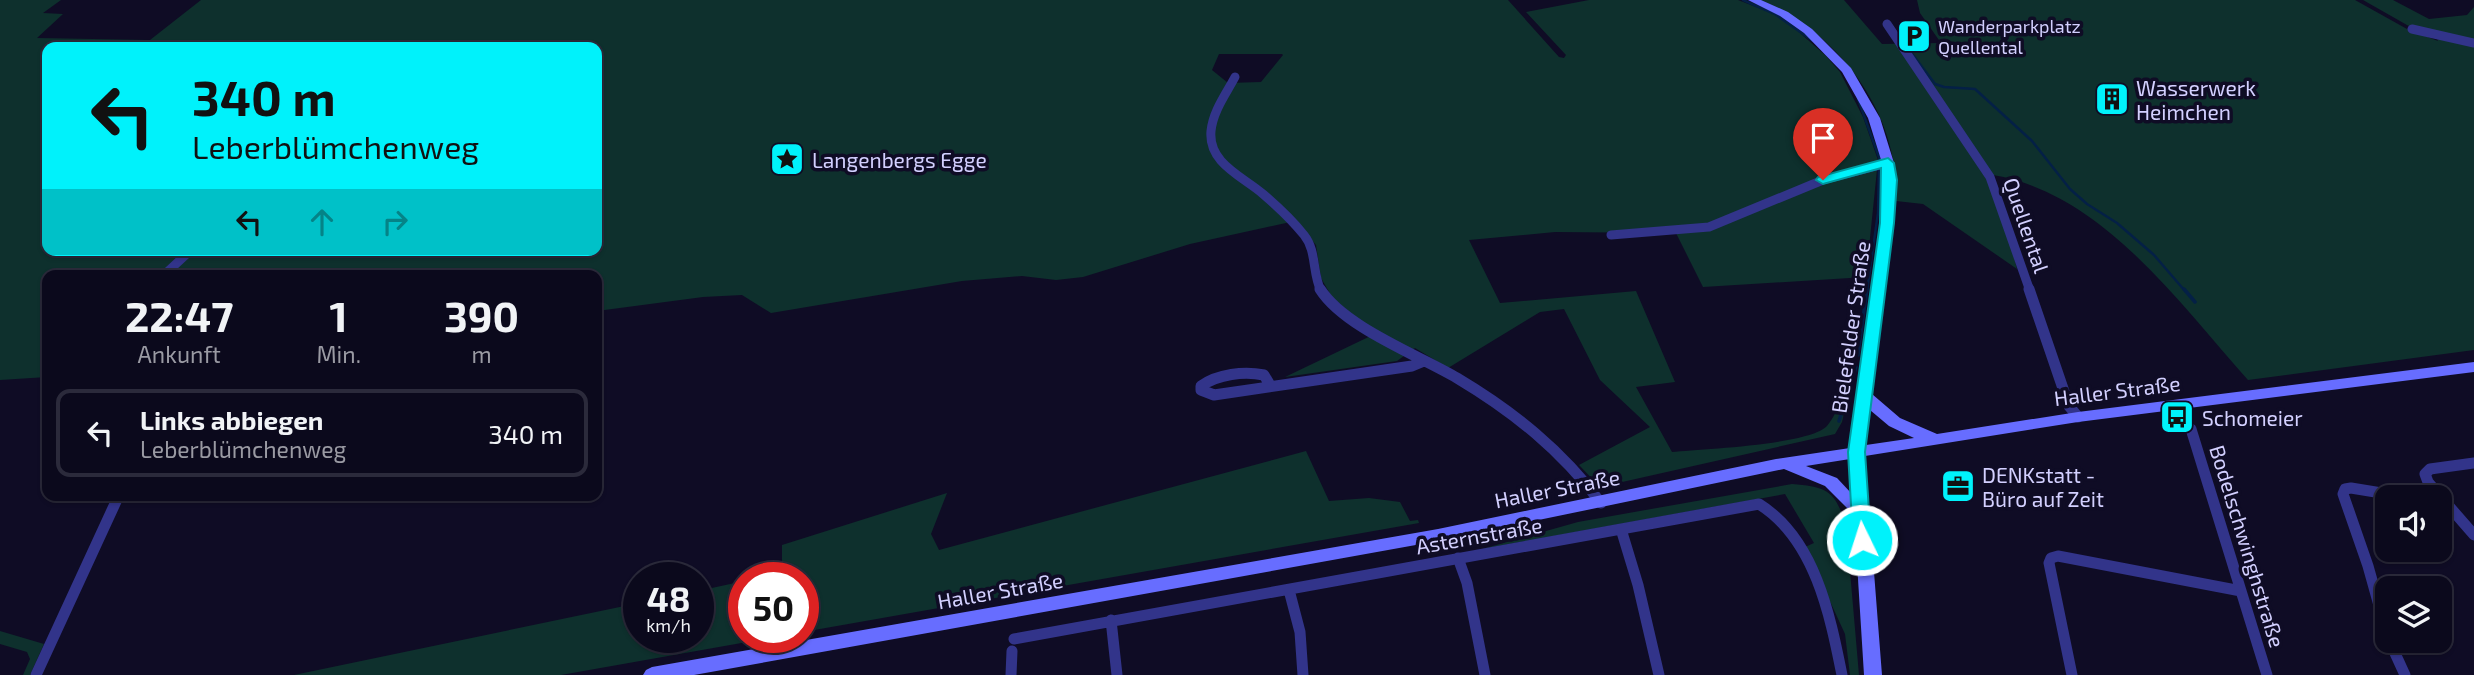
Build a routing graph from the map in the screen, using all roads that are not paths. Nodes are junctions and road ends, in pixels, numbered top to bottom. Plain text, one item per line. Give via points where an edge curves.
1 (1753, 0) edge
2 (1887, 24) dead end
3 (2412, 29) dead end
4 (2474, 43) edge
5 (1235, 77) dead end
6 (1888, 163) junction
7 (1611, 235) dead end
8 (184, 256) edge
9 (169, 270) edge
10 (1424, 361) junction
11 (2474, 367) edge
12 (1270, 385) junction
13 (1865, 396) junction
14 (2078, 417) junction
15 (2191, 429) dead end
16 (1939, 438) junction
17 (1857, 452) junction
18 (2474, 463) edge
19 (1776, 464) junction
20 (2431, 485) edge
21 (2375, 492) edge
22 (116, 501) edge
23 (1601, 503) junction
24 (1860, 512) junction
25 (2452, 513) edge
26 (1621, 529) junction
27 (2474, 536) edge
28 (1458, 558) junction
29 (1289, 590) junction
30 (2241, 591) junction
31 (2375, 591) edge
32 (1111, 620) junction
33 (2395, 653) edge
34 (36, 675) edge
35 (652, 675) edge
36 (1011, 675) edge
37 (1117, 675) edge
38 (1303, 675) edge
39 (1485, 675) edge
40 (1659, 675) edge
41 (1842, 675) edge
42 (1873, 675) edge
43 (2072, 675) edge
44 (2267, 675) edge
45 (2405, 675) edge

1 - 6 main road, Bielefelder Straße via 1808,30 1847,70 1874,118
2 - 14 street, Quellental via 1990,177 2069,406
3 - 4 street
5 - 10 street via 1211,129 1213,150 1308,240 1318,285 1330,302
6 - 7 street via 1823,180 1709,227
6 - 13 main road, Bielefelder Straße via 1887,223
8 - 9 street
10 - 12 street
10 - 23 street via 1482,393 1548,444
11 - 14 main road, Haller Straße
12 - 12 street via 1214,395 1201,390 1209,381 1254,373 1265,375
13 - 16 main road via 1896,424
13 - 17 main road, Bielefelder Straße
14 - 16 main road, Haller Straße
15 - 30 street, Bodelschwinghstraße
16 - 17 main road, Haller Straße
17 - 19 main road, Haller Straße
17 - 24 main road, Bielefelder Straße
18 - 20 street via 2430,469 2424,474
19 - 23 main road, Haller Straße
19 - 24 main road via 1822,476
21 - 31 street via 2351,488 2343,494
22 - 34 street
23 - 35 main road, Haller Straße
24 - 42 main road, Bielefelder Straße
25 - 27 street
26 - 28 street, Asternstraße
26 - 40 street
26 - 41 street, Asternstraße via 1751,504 1774,512 1799,547 1815,582 1835,633
28 - 29 street, Asternstraße
28 - 39 street
29 - 32 street, Asternstraße
29 - 38 street via 1300,632
30 - 43 street via 2051,558
30 - 44 street, Bodelschwinghstraße
32 - 36 street, Asternstraße via 1013,645
32 - 37 street
33 - 45 street

